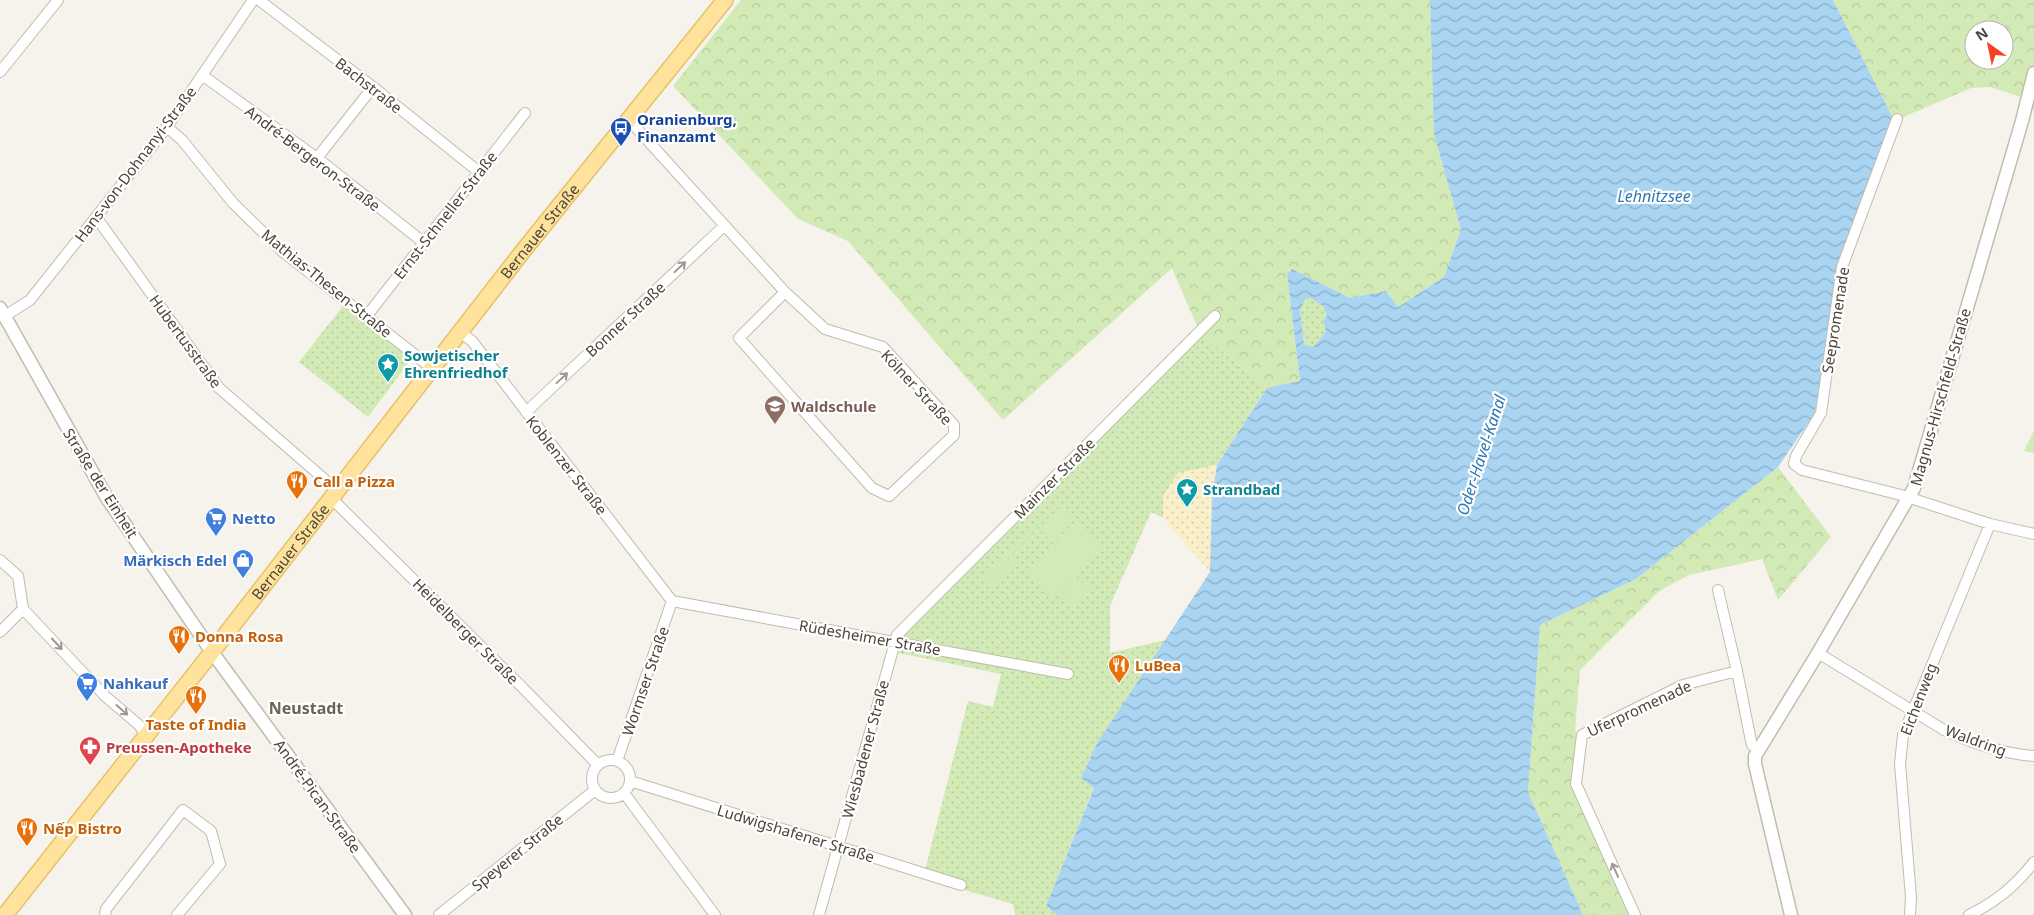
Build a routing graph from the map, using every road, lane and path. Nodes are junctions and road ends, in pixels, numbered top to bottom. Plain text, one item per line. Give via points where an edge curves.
1 (58, 0) edge
2 (254, 0) edge
3 (259, 0) edge
4 (724, 0) edge
5 (0, 72) edge
6 (2034, 73) edge
7 (202, 75) junction
8 (373, 87) junction
9 (525, 113) dead end
10 (1896, 118) dead end
11 (629, 120) junction
12 (166, 127) junction
13 (317, 158) junction
14 (478, 172) junction
15 (96, 217) junction
16 (724, 226) junction
17 (422, 242) junction
18 (785, 292) junction
19 (2, 312) edge
20 (1215, 316) dead end
21 (366, 317) junction
22 (460, 332) junction
23 (432, 368) junction
24 (526, 412) junction
25 (334, 494) junction
26 (1910, 498) junction
27 (1990, 524) junction
28 (2034, 534) edge
29 (0, 560) edge
30 (1718, 590) dead end
31 (672, 601) junction
32 (23, 609) junction
33 (0, 632) edge
34 (894, 641) junction
35 (212, 652) junction
36 (1818, 653) junction
37 (1737, 671) junction
38 (1068, 674) dead end
39 (1912, 712) junction
40 (146, 735) junction
41 (1758, 748) junction
42 (2034, 756) edge
43 (617, 761) junction
44 (598, 765) junction
45 (630, 781) junction
46 (595, 790) junction
47 (624, 793) junction
48 (838, 846) junction
49 (2034, 862) edge
50 (961, 885) dead end
51 (4, 915) edge
52 (105, 915) edge
53 (178, 915) edge
54 (405, 915) edge
55 (439, 915) edge
56 (716, 915) edge
57 (819, 915) edge
58 (1635, 915) edge
59 (1791, 915) edge
60 (1910, 915) edge
61 (1969, 915) edge

1 - 5 street
2 - 7 street, Hans-von-Dohnanyi-Straße
3 - 8 street, Bachstraße
4 - 11 main road, Bernauer Straße
6 - 26 street, Magnus-Hirschfeld-Straße
7 - 12 street, Hans-von-Dohnanyi-Straße
7 - 13 street, André-Bergeron-Straße
8 - 13 street
8 - 14 street, Bachstraße
9 - 14 street, Ernst-Schneller-Straße
10 - 26 street, Seepromenade via 1842,267 1821,413 1794,464 1802,470
11 - 16 street, Kölner Straße
11 - 22 main road, Bernauer Straße
12 - 15 street, Hans-von-Dohnanyi-Straße
12 - 21 street, Mathias-Thesen-Straße via 182,140 232,203 281,250
13 - 17 street, André-Bergeron-Straße
14 - 17 street, Ernst-Schneller-Straße
15 - 19 street, Hans-von-Dohnanyi-Straße via 30,300
15 - 25 street, Hubertusstraße via 219,388
16 - 18 street, Kölner Straße
24 -> 16 street, Bonner Straße
17 - 21 street, Ernst-Schneller-Straße
18 - 18 street, Kölner Straße via 739,338 872,488 889,496 954,435 954,425 883,347 825,329
19 - 35 street, Straße der Einheit via 107,498
20 - 34 street, Mainzer Straße
21 - 23 street, Mathias-Thesen-Straße
22 - 23 main road, Bernauer Straße
22 - 24 street, Koblenzer Straße via 472,341
23 - 25 main road, Bernauer Straße
24 - 31 street, Koblenzer Straße
25 - 35 main road, Bernauer Straße
25 - 44 street, Heidelberger Straße
26 - 27 street
26 - 36 street, Magnus-Hirschfeld-Straße
27 - 28 street
27 - 39 street, Eichenweg
29 - 32 street via 18,576
30 - 37 street
31 - 34 street, Rüdesheimer Straße
31 - 43 street, Wormser Straße
32 - 33 street
32 -> 40 street
34 - 38 street, Rüdesheimer Straße
34 - 48 street, Wiesbadener Straße
35 - 40 main road, Bernauer Straße
35 - 54 street, André-Pican-Straße
36 - 39 street, Waldring
36 - 41 street, Magnus-Hirschfeld-Straße
37 - 41 street via 1752,745
58 -> 37 street, Uferpromenade via 1576,784 1582,735 1683,684
39 - 42 street, Waldring via 1966,740
39 - 60 street, Eichenweg via 1904,735 1900,764 1912,897
40 - 51 main road, Bernauer Straße
41 - 59 street via 1755,764
43 - 44 street
43 - 45 street via 627,769
44 - 46 street via 592,779
45 - 47 street
45 - 48 street, Ludwigshafener Straße
46 - 47 street via 606,798
46 - 55 street, Speyerer Straße
47 - 56 street
48 - 50 street, Ludwigshafener Straße
48 - 57 street, Wiesbadener Straße
49 - 61 street via 1992,904
52 - 53 street via 106,909 183,810 211,832 220,864

